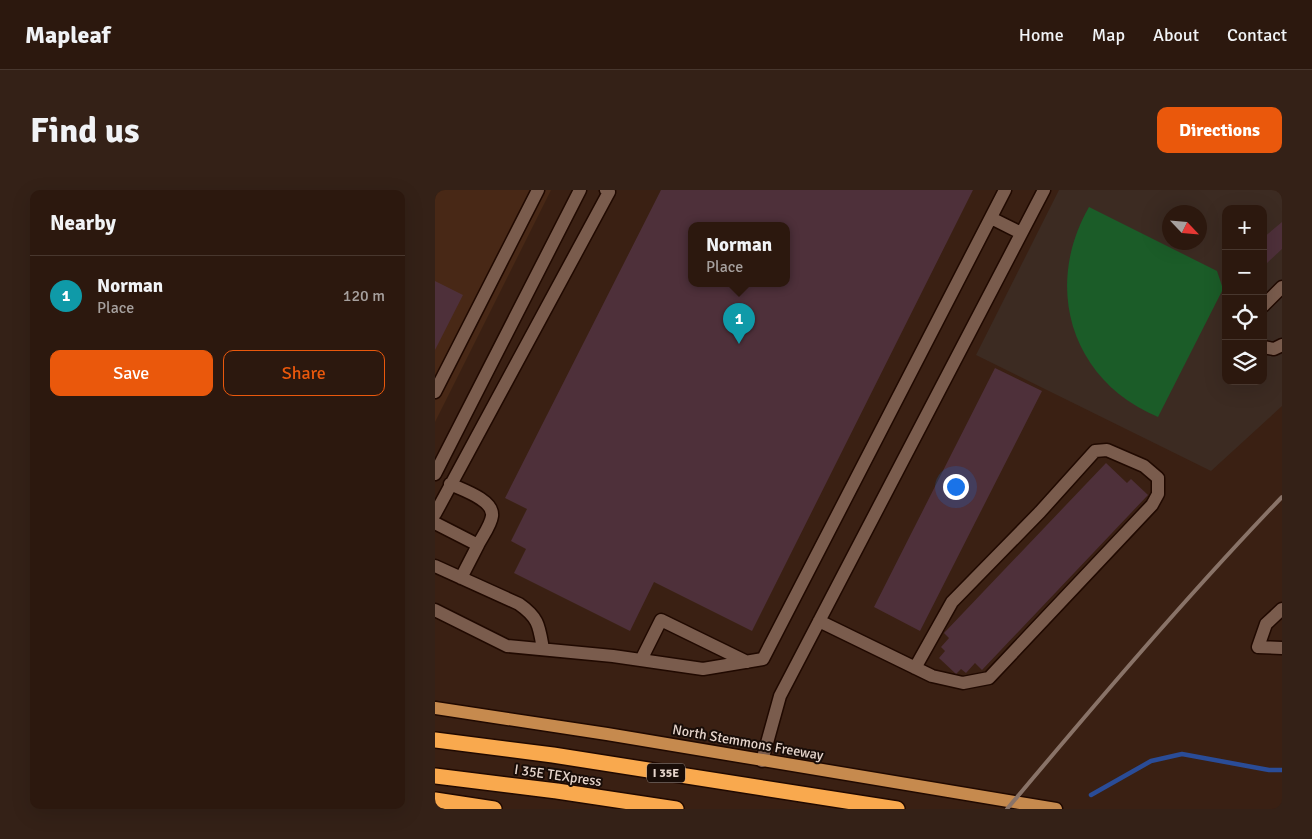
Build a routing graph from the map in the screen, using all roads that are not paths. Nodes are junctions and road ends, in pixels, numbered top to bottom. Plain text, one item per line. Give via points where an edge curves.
1 (538, 190) edge
2 (580, 190) edge
3 (1005, 190) edge
4 (1044, 190) edge
5 (608, 191) edge
6 (991, 218) junction
7 (1021, 233) junction
8 (1282, 287) edge
9 (1267, 302) edge
10 (1282, 345) edge
11 (1267, 348) edge
12 (435, 392) edge
13 (435, 474) edge
14 (450, 484) junction
15 (435, 514) edge
16 (435, 524) edge
17 (478, 545) junction
18 (435, 566) edge
19 (461, 578) junction
20 (1282, 609) edge
21 (435, 610) edge
22 (819, 621) junction
23 (1282, 648) edge
24 (543, 649) junction
25 (641, 660) junction
26 (747, 662) junction
27 (915, 668) junction
28 (435, 708) edge
29 (435, 740) edge
30 (762, 761) junction
31 (435, 776) edge
32 (435, 800) edge
33 (494, 809) edge
34 (675, 809) edge
35 (897, 809) edge
36 (1056, 809) edge

1 - 12 lane
2 - 13 lane
3 - 6 lane
4 - 7 lane
5 - 14 lane
6 - 7 lane
6 - 26 lane via 763,659
7 - 22 lane
8 - 9 lane
10 - 11 lane via 1274,349
14 - 15 lane
14 - 17 lane via 491,508 492,518
16 - 17 lane
17 - 19 lane
18 - 19 lane
19 - 24 lane via 531,612 539,624
20 - 23 lane via 1266,624 1258,647
21 - 24 lane via 507,646
22 - 27 lane
22 - 30 lane via 780,696
24 - 25 lane
25 - 26 lane via 703,669
25 - 26 lane via 661,620
27 - 27 lane via 932,676 963,683 989,678 1152,505 1158,494 1158,478 1144,466 1107,450 1095,451 952,602
28 - 30 main road, North Stemmons Freeway
29 - 35 highway, I 35E via 553,755
30 - 36 main road, North Stemmons Freeway
31 - 34 highway, I 35E TEXpress
32 - 33 highway

